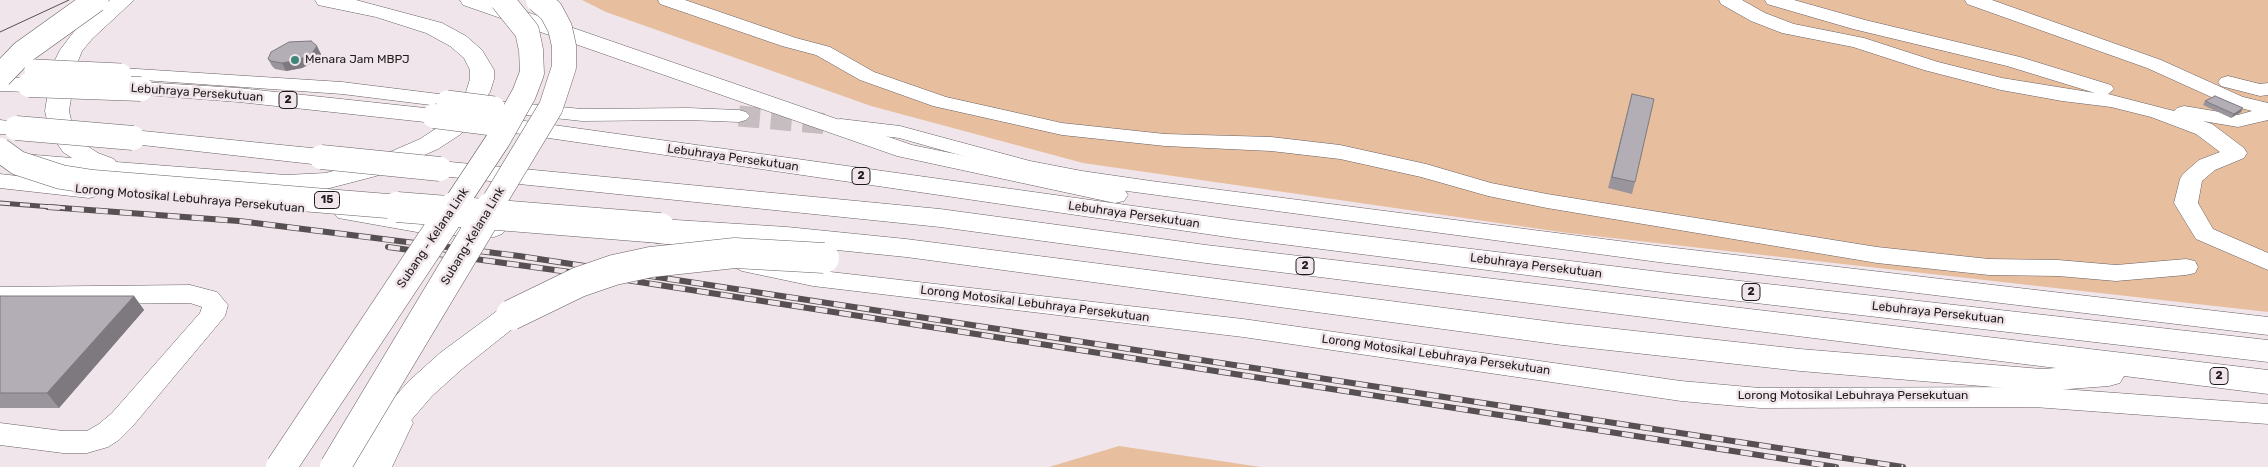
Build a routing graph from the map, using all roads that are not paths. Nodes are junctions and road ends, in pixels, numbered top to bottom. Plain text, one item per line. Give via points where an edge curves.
1 (96, 0) edge
2 (123, 0) edge
3 (326, 0) edge
4 (538, 0) edge
5 (707, 0) edge
6 (1728, 0) edge
7 (1774, 0) edge
8 (1974, 0) edge
9 (483, 1) edge
10 (675, 3) edge
11 (2154, 64) junction
12 (0, 69) edge
13 (0, 76) edge
14 (32, 78) junction
15 (0, 84) edge
16 (2268, 89) edge
17 (2268, 98) edge
18 (2236, 101) junction
19 (440, 109) junction
20 (2268, 109) edge
21 (2268, 114) edge
22 (491, 115) junction
23 (739, 116) tunnel mouth
24 (841, 125) tunnel mouth
25 (8, 128) edge
26 (0, 150) edge
27 (0, 160) edge
28 (160, 172) junction
29 (227, 178) junction
30 (0, 180) edge
31 (172, 197) junction
32 (1245, 200) junction
33 (1193, 209) junction
34 (1234, 229) junction
35 (2268, 262) edge
36 (2186, 267) dead end
37 (1068, 271) junction
38 (0, 296) edge
39 (2268, 326) edge
40 (2268, 351) edge
41 (1800, 360) junction
42 (2170, 370) junction
43 (2268, 382) edge
44 (2074, 400) junction
45 (406, 406) junction
46 (2268, 414) edge
47 (0, 434) edge
48 (281, 467) edge
49 (333, 467) edge
50 (351, 467) edge
51 (375, 467) edge

1 - 13 main road, bridge via 22,53
2 - 28 main road via 84,34 71,50 64,66 57,110 62,133 72,147 89,158 110,166
3 - 29 main road via 434,28 458,41 474,55 482,70 478,92 452,129 429,144 367,170 326,181 286,184
4 - 49 main road, Subang-Kelana Link, bridge via 551,11 560,28 564,46 564,68 551,107
5 - 10 street
6 - 35 street via 1789,29 1857,42 2001,84 2112,101 2204,129 2236,153 2207,165 2191,179 2186,203 2204,234
7 - 21 street via 2013,61 2192,115 2238,120
8 - 11 street
9 - 33 main road via 906,151 1124,198
9 - 48 main road, Subang - Kelana Link, bridge via 527,31 532,73 524,94 498,140
10 - 36 street via 823,51 866,76 940,102 1062,129 1340,152 1538,199 1877,255 1989,267 2116,273
11 - 16 street via 2260,90
11 - 18 street
12 - 14 street
14 - 15 main road, Lebuhraya Persekutuan / 2
14 - 19 main road, Lebuhraya Persekutuan / 2, bridge via 141,89
14 - 19 street, bridge via 121,74 342,88
17 - 18 street
18 - 20 street
19 - 22 main road, Lebuhraya Persekutuan / 2, bridge
22 - 23 street
22 - 34 main road, Lebuhraya Persekutuan / 2
24 - 32 street via 900,132 1028,167 1082,178
25 - 42 main road, 2, bridge via 940,218 1215,255
26 - 37 main road, 15, bridge via 18,163 61,177 93,182 787,236 906,248
27 - 28 main road
28 - 29 main road
29 - 31 street
30 - 31 street, Lorong Motosikal Lebuhraya Persekutuan
31 - 44 street, Lorong Motosikal Lebuhraya Persekutuan via 372,216 428,226 695,240 751,265 812,278 1242,328 1680,390 1760,398 1916,396
32 - 33 street via 1221,207
32 - 39 street via 1668,256
33 - 34 main road
34 - 40 main road, Lebuhraya Persekutuan / 2 via 1669,283
37 - 41 main road via 1562,334
37 - 45 main road, bridge via 1008,277 824,258 735,253 651,262 579,282 512,315 451,361
38 - 47 street via 190,294 208,298 215,305 212,316 122,420 98,439 63,442
41 - 42 main road via 2042,380
41 - 44 street, Lorong Motosikal Lebuhraya Persekutuan via 1862,374
42 - 43 main road, 2
44 - 46 street, Lorong Motosikal Lebuhraya Persekutuan
45 - 49 street
45 - 50 main road
45 - 51 main road

